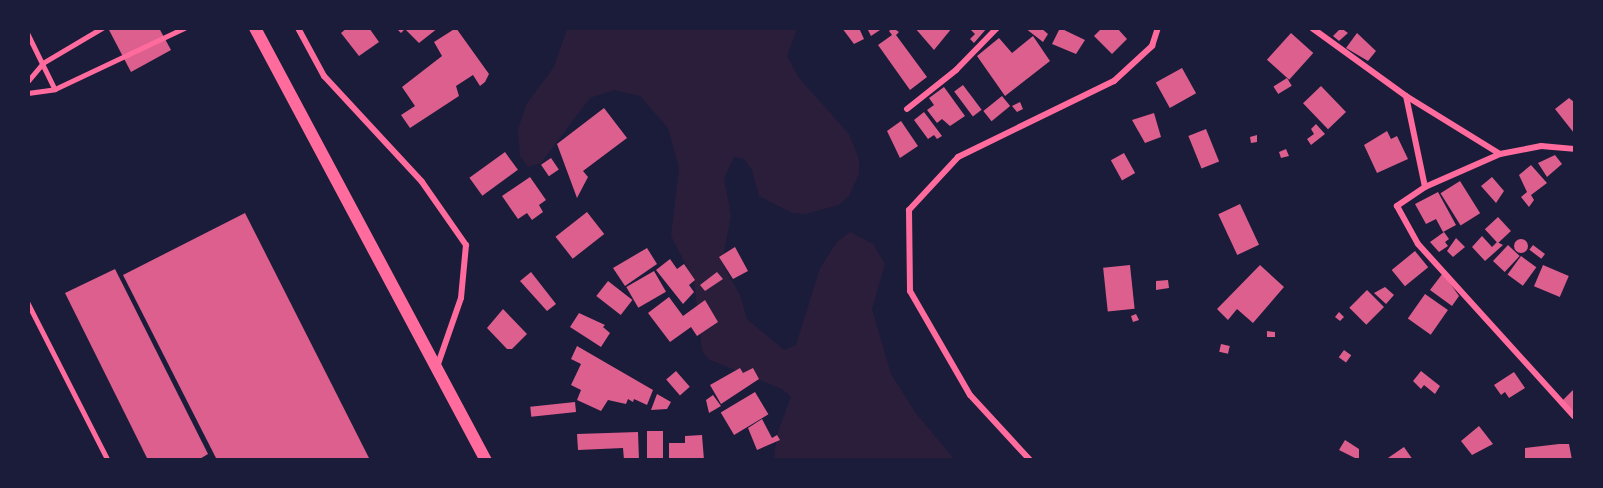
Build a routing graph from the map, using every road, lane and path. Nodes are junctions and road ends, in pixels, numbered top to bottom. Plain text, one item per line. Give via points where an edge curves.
1 (102, 28) edge
2 (184, 28) edge
3 (255, 28) edge
4 (298, 28) edge
5 (997, 28) edge
6 (1158, 28) edge
7 (1312, 28) edge
8 (28, 33) edge
9 (43, 63) junction
10 (28, 81) edge
11 (55, 89) junction
12 (28, 93) edge
13 (1406, 96) junction
14 (907, 109) dead end
15 (1575, 149) edge
16 (1500, 154) junction
17 (1425, 187) junction
18 (28, 303) edge
19 (436, 367) junction
20 (1575, 416) edge
21 (108, 459) edge
22 (486, 459) edge
23 (1030, 459) edge

1 - 9 lane
2 - 11 lane
3 - 19 main road
4 - 19 street via 324,76 422,182 466,245 461,298
5 - 14 street via 956,70
6 - 23 street via 1152,46 1114,81 958,157 909,210 910,291 970,395
7 - 13 street
8 - 9 lane
9 - 10 lane
9 - 11 lane
11 - 12 lane
13 - 16 street
13 - 17 street
15 - 16 street via 1541,146
16 - 17 street
17 - 20 street via 1397,206 1418,244
18 - 21 lane
19 - 22 main road

